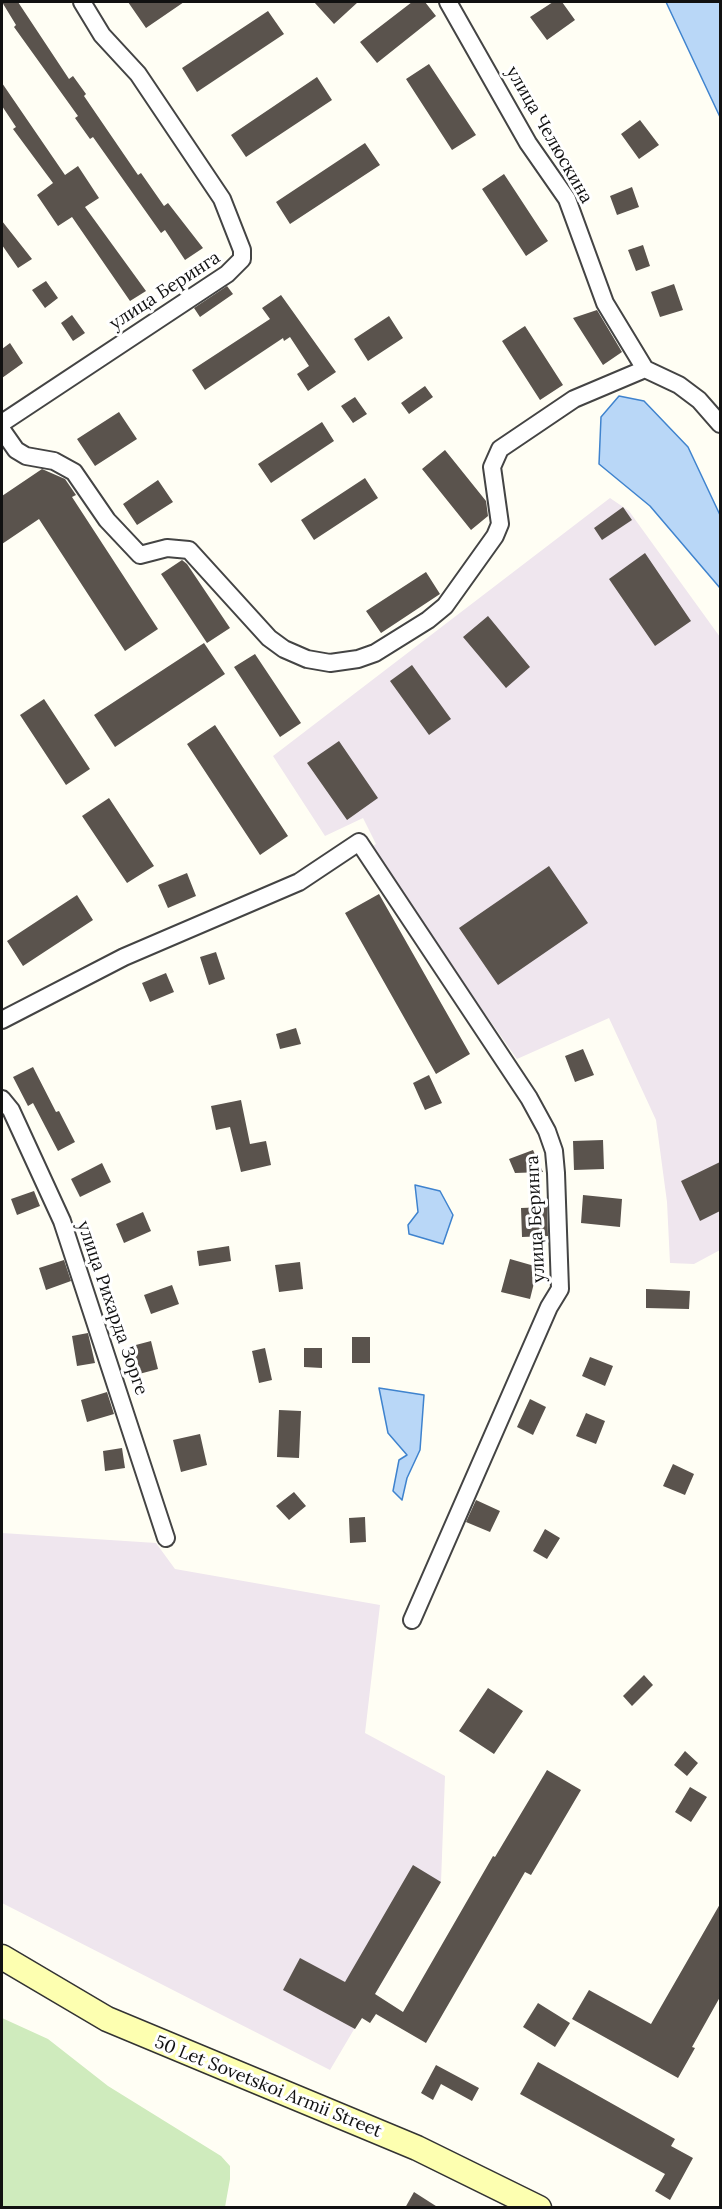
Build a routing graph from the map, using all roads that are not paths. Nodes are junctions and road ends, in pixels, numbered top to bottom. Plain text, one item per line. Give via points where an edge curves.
1 (82, 2) edge
2 (448, 2) edge
3 (645, 369) junction
4 (2, 423) edge
5 (720, 424) edge
6 (2, 430) edge
7 (2, 1020) edge
8 (2, 1099) edge
9 (166, 1538) dead end
10 (412, 1620) dead end
11 (2, 1957) edge
12 (539, 2208) edge

1 - 4 street, улица Беринга via 102,35 138,74 222,200 242,250 242,260 227,274
2 - 3 street, улица Челюскина via 528,143 567,200 605,303
3 - 5 street via 699,399
3 - 6 street via 574,399 500,449 492,467 500,524 495,537 445,606 375,653 330,663 308,660 269,638 189,550 167,548 140,555 107,520 74,472 54,461 26,456 16,450
7 - 10 street, улица Беринга via 124,957 299,882 359,842 529,1098 547,1131 556,1173 560,1288
8 - 9 street, улица Рихарда Зорге via 11,1110 62,1221
11 - 12 main road, 50 Let Sovetskoi Armii Street via 107,2019 417,2148

